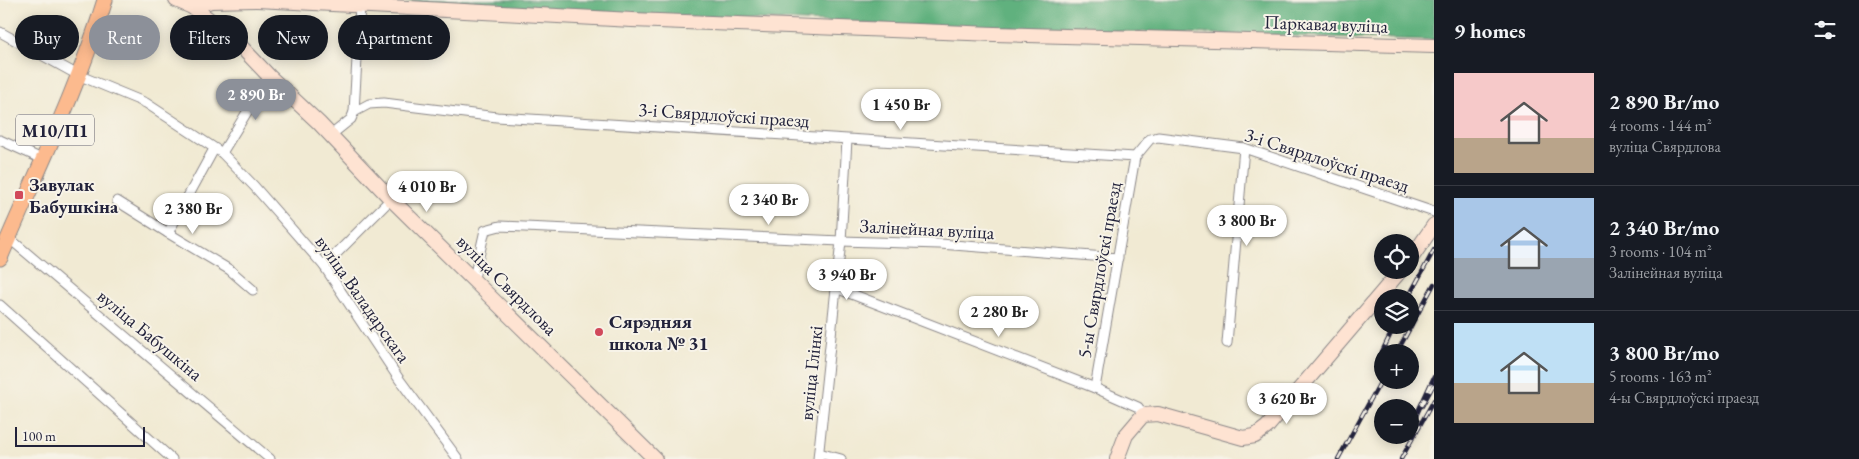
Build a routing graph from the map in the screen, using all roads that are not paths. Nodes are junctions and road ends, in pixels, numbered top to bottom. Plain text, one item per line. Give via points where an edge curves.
1 (105, 0) edge
2 (176, 0) edge
3 (256, 0) edge
4 (360, 5) junction
5 (192, 7) junction
6 (0, 32) edge
7 (1434, 46) edge
8 (78, 75) junction
9 (269, 76) junction
10 (354, 112) junction
11 (331, 135) junction
12 (0, 140) edge
13 (847, 140) junction
14 (1244, 148) junction
15 (218, 152) junction
16 (1135, 157) junction
17 (42, 159) junction
18 (391, 198) junction
19 (117, 201) dead end
20 (1434, 212) edge
21 (1434, 225) edge
22 (168, 233) junction
23 (9, 238) junction
24 (841, 241) junction
25 (1419, 247) edge
26 (0, 258) edge
27 (1118, 258) junction
28 (324, 266) junction
29 (474, 278) junction
30 (1393, 279) edge
31 (836, 288) junction
32 (253, 290) dead end
33 (0, 305) edge
34 (1227, 343) dead end
35 (1095, 388) junction
36 (1144, 414) junction
37 (819, 456) edge
38 (172, 459) edge
39 (270, 459) edge
40 (458, 459) edge
41 (656, 459) edge
42 (841, 459) edge
43 (1117, 459) edge

1 - 8 main road, М10/П1
2 - 5 street, вуліца Свярдлова
3 - 4 street, Паркавая вуліца
3 - 5 street, Паркавая вуліца via 211,0
4 - 7 street, Паркавая вуліца via 837,28
4 - 10 street
5 - 9 street, вуліца Свярдлова via 229,34
6 - 8 street, вуліца Валадарскага
8 - 15 street, вуліца Валадарскага via 146,103
8 - 17 main road, М10/П1
9 - 11 street, вуліца Свярдлова
9 - 15 street
10 - 11 street via 351,119
10 - 13 street, 3-і Свярдлоўскі праезд via 368,104 384,103 497,117
11 - 18 street, вуліца Свярдлова
12 - 17 street
13 - 16 street, 3-і Свярдлоўскі праезд
13 - 24 street, вуліца Глінкі
14 - 16 street, 3-і Свярдлоўскі праезд via 1158,137 1150,139
14 - 20 street, 3-і Свярдлоўскі праезд
14 - 34 street
15 - 22 street
15 - 28 street, вуліца Валадарскага via 254,186
16 - 27 street, 5-ы Свярдлоўскі праезд
17 - 23 main road, М10/П1
18 - 28 street
18 - 29 street, вуліца Свярдлова
19 - 22 street
21 - 25 street
22 - 32 street via 230,270
23 - 26 main road, М10/П1
23 - 39 street, вуліца Бабушкіна
24 - 27 street, Залінейная вуліца via 940,244
24 - 29 street, Залінейная вуліца via 492,226 485,230
24 - 31 street, вуліца Глінкі
27 - 35 street, 5-ы Свярдлоўскі праезд
28 - 40 street, вуліца Валадарскага via 399,379
29 - 41 street, вуліца Свярдлова
30 - 36 street via 1268,427 1255,436 1233,436 1158,414
31 - 35 street
31 - 37 street, вуліца Глінкі
33 - 38 street
35 - 36 street
36 - 43 street via 1126,435
37 - 42 street

